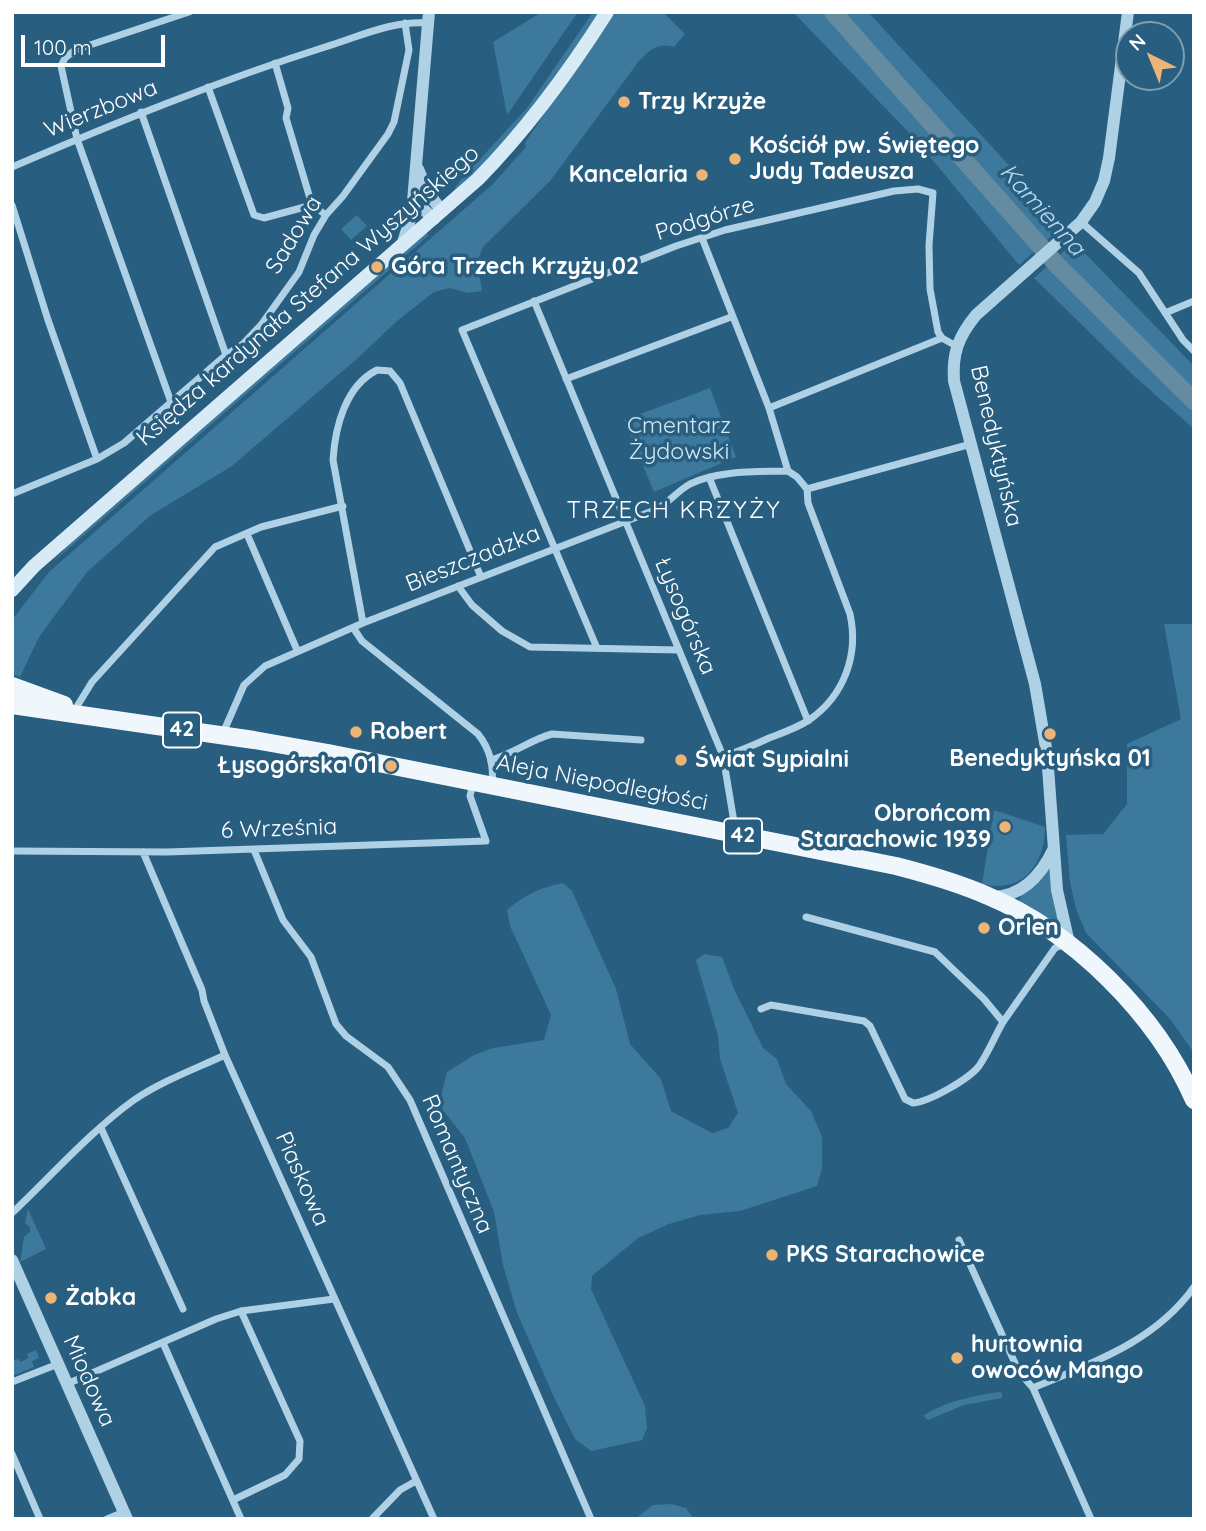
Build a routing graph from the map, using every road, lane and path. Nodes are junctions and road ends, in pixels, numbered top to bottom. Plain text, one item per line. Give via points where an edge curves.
1 (189, 12) edge
2 (607, 12) edge
3 (1128, 12) edge
4 (428, 18) edge
5 (405, 23) junction
6 (275, 63) junction
7 (208, 87) junction
8 (141, 112) junction
9 (77, 139) junction
10 (416, 162) junction
11 (12, 167) edge
12 (414, 195) junction
13 (12, 205) edge
14 (312, 205) junction
15 (326, 215) junction
16 (438, 215) junction
17 (1082, 222) junction
18 (702, 237) junction
19 (402, 246) junction
20 (534, 301) junction
21 (1194, 301) edge
22 (1165, 313) junction
23 (731, 317) junction
24 (942, 338) junction
25 (956, 346) junction
26 (1194, 351) edge
27 (226, 355) junction
28 (566, 379) junction
29 (172, 402) junction
30 (769, 408) junction
31 (971, 444) junction
32 (97, 459) junction
33 (788, 471) junction
34 (709, 477) junction
35 (807, 489) junction
36 (12, 493) edge
37 (343, 506) junction
38 (625, 522) junction
39 (247, 534) junction
40 (553, 548) junction
41 (481, 577) junction
42 (458, 586) junction
43 (12, 590) edge
44 (363, 623) junction
45 (354, 629) junction
46 (597, 648) junction
47 (297, 650) junction
48 (679, 650) junction
49 (12, 686) edge
50 (12, 705) edge
51 (76, 708) junction
52 (110, 720) junction
53 (808, 721) junction
54 (223, 736) junction
55 (641, 740) dead end
56 (723, 756) junction
57 (491, 760) junction
58 (473, 782) junction
59 (492, 785) junction
60 (736, 834) junction
61 (1054, 848) junction
62 (254, 850) junction
63 (12, 851) edge
64 (143, 852) junction
65 (990, 897) junction
66 (806, 917) dead end
67 (1069, 943) junction
68 (761, 1009) dead end
69 (1003, 1022) junction
70 (225, 1055) junction
71 (1194, 1100) edge
72 (101, 1128) junction
73 (12, 1213) edge
74 (959, 1240) dead end
75 (12, 1260) edge
76 (1194, 1287) edge
77 (334, 1299) junction
78 (183, 1309) dead end
79 (241, 1311) junction
80 (163, 1343) junction
81 (58, 1364) junction
82 (12, 1382) edge
83 (67, 1384) junction
84 (1033, 1388) junction
85 (12, 1454) edge
86 (416, 1481) junction
87 (233, 1500) junction
88 (125, 1515) edge
89 (40, 1519) edge
90 (107, 1519) edge
91 (241, 1519) edge
92 (372, 1519) edge
93 (434, 1519) edge
94 (591, 1519) edge
95 (1091, 1519) edge

1 - 9 street via 84,47 65,58 61,73
2 - 16 main road, Księdza kardynała Stefana Wyszyńskiego via 526,128
3 - 17 street, Benedyktyńska via 1104,181
4 - 5 street
4 - 10 street
5 - 6 street, Wierzbowa
5 - 15 street, Sadowa via 409,50 392,127
6 - 7 street, Wierzbowa
6 - 14 street
7 - 8 street, Wierzbowa
7 - 14 street via 253,213 264,218
8 - 9 street, Wierzbowa
8 - 27 street
9 - 11 street, Wierzbowa
9 - 29 street
10 - 12 street
10 - 16 street
12 - 16 street via 422,208
12 - 19 street
13 - 32 street
14 - 15 street
15 - 27 street, Sadowa via 299,272 261,325
16 - 19 main road, Księdza kardynała Stefana Wyszyńskiego
17 - 22 street via 1139,273
17 - 25 street, Benedyktyńska via 976,315
18 - 20 street, Podgórze
18 - 23 street
18 - 24 street, Podgórze via 894,191 933,193 930,289
19 - 43 main road, Księdza kardynała Stefana Wyszyńskiego
20 - 28 street, Łysogórska
20 - 40 street, Podgórze via 462,330
21 - 22 street
22 - 26 street
23 - 28 street
23 - 30 street
24 - 25 street
24 - 30 street
25 - 31 street, Benedyktyńska via 954,382
27 - 29 street, Sadowa
28 - 38 street, Łysogórska
29 - 32 street, Sadowa via 124,443
30 - 33 street
31 - 35 street
31 - 61 street, Benedyktyńska via 1037,695
32 - 36 street, Sadowa
33 - 34 street, Bieszczadzka
33 - 35 street
34 - 38 street, Bieszczadzka
34 - 53 street
35 - 53 street via 854,634 839,689
37 - 39 street
37 - 41 street via 335,473 335,440 347,402 367,376 387,370 400,383
37 - 44 street
38 - 40 street, Bieszczadzka
38 - 48 street, Łysogórska
39 - 47 street
39 - 51 street via 215,547 92,682
40 - 41 street, Bieszczadzka
40 - 46 street
41 - 42 street, Bieszczadzka
42 - 44 street, Bieszczadzka
42 - 46 street via 502,631 530,647
44 - 45 street, Bieszczadzka
45 - 47 street, Bieszczadzka
45 - 57 street via 362,641 478,734
46 - 48 street
47 - 54 street, Bieszczadzka via 265,666 244,685
48 - 56 street, Łysogórska
49 - 51 main road, Aleja Niepodległości / 42
50 - 52 main road, Aleja Niepodległości / 42
51 - 52 main road, Aleja Niepodległości / 42
52 - 54 main road, Aleja Niepodległości / 42
53 - 56 street
54 - 58 main road, Aleja Niepodległości / 42
55 - 57 street via 552,734
56 - 60 street, Łysogórska
57 - 59 street
58 - 59 main road, Aleja Niepodległości / 42
58 - 62 street, 6 Września via 470,796 486,841
59 - 60 main road, Aleja Niepodległości / 42
60 - 65 main road, Aleja Niepodległości / 42 via 896,866
61 - 65 street via 1032,881 1005,896
61 - 67 street, Benedyktyńska
62 - 64 street, 6 Września
62 - 94 street, Romantyczna via 285,924 310,955 336,1024 388,1067 410,1100
63 - 64 street, 6 Września
64 - 70 street, Piaskowa
65 - 67 main road, Aleja Niepodległości / 42
66 - 69 street via 935,952
67 - 69 street via 1055,948
67 - 71 main road, 42 via 1139,1013
68 - 69 street via 771,1005 864,1021 905,1099 913,1103 923,1102 971,1074
70 - 72 street via 152,1089
70 - 77 street, Piaskowa
72 - 73 street
72 - 78 street
74 - 84 street via 1019,1372
75 - 81 street, Miodowa
76 - 84 street via 1143,1337
77 - 79 street
77 - 86 street, Piaskowa
79 - 80 street
79 - 87 street via 300,1441 299,1459 285,1475
80 - 83 street
80 - 87 street
81 - 82 street
81 - 83 street, Miodowa
83 - 88 street, Miodowa
84 - 95 street
85 - 89 street
86 - 92 street via 400,1490
86 - 93 street, Piaskowa
87 - 91 street
88 - 90 street

